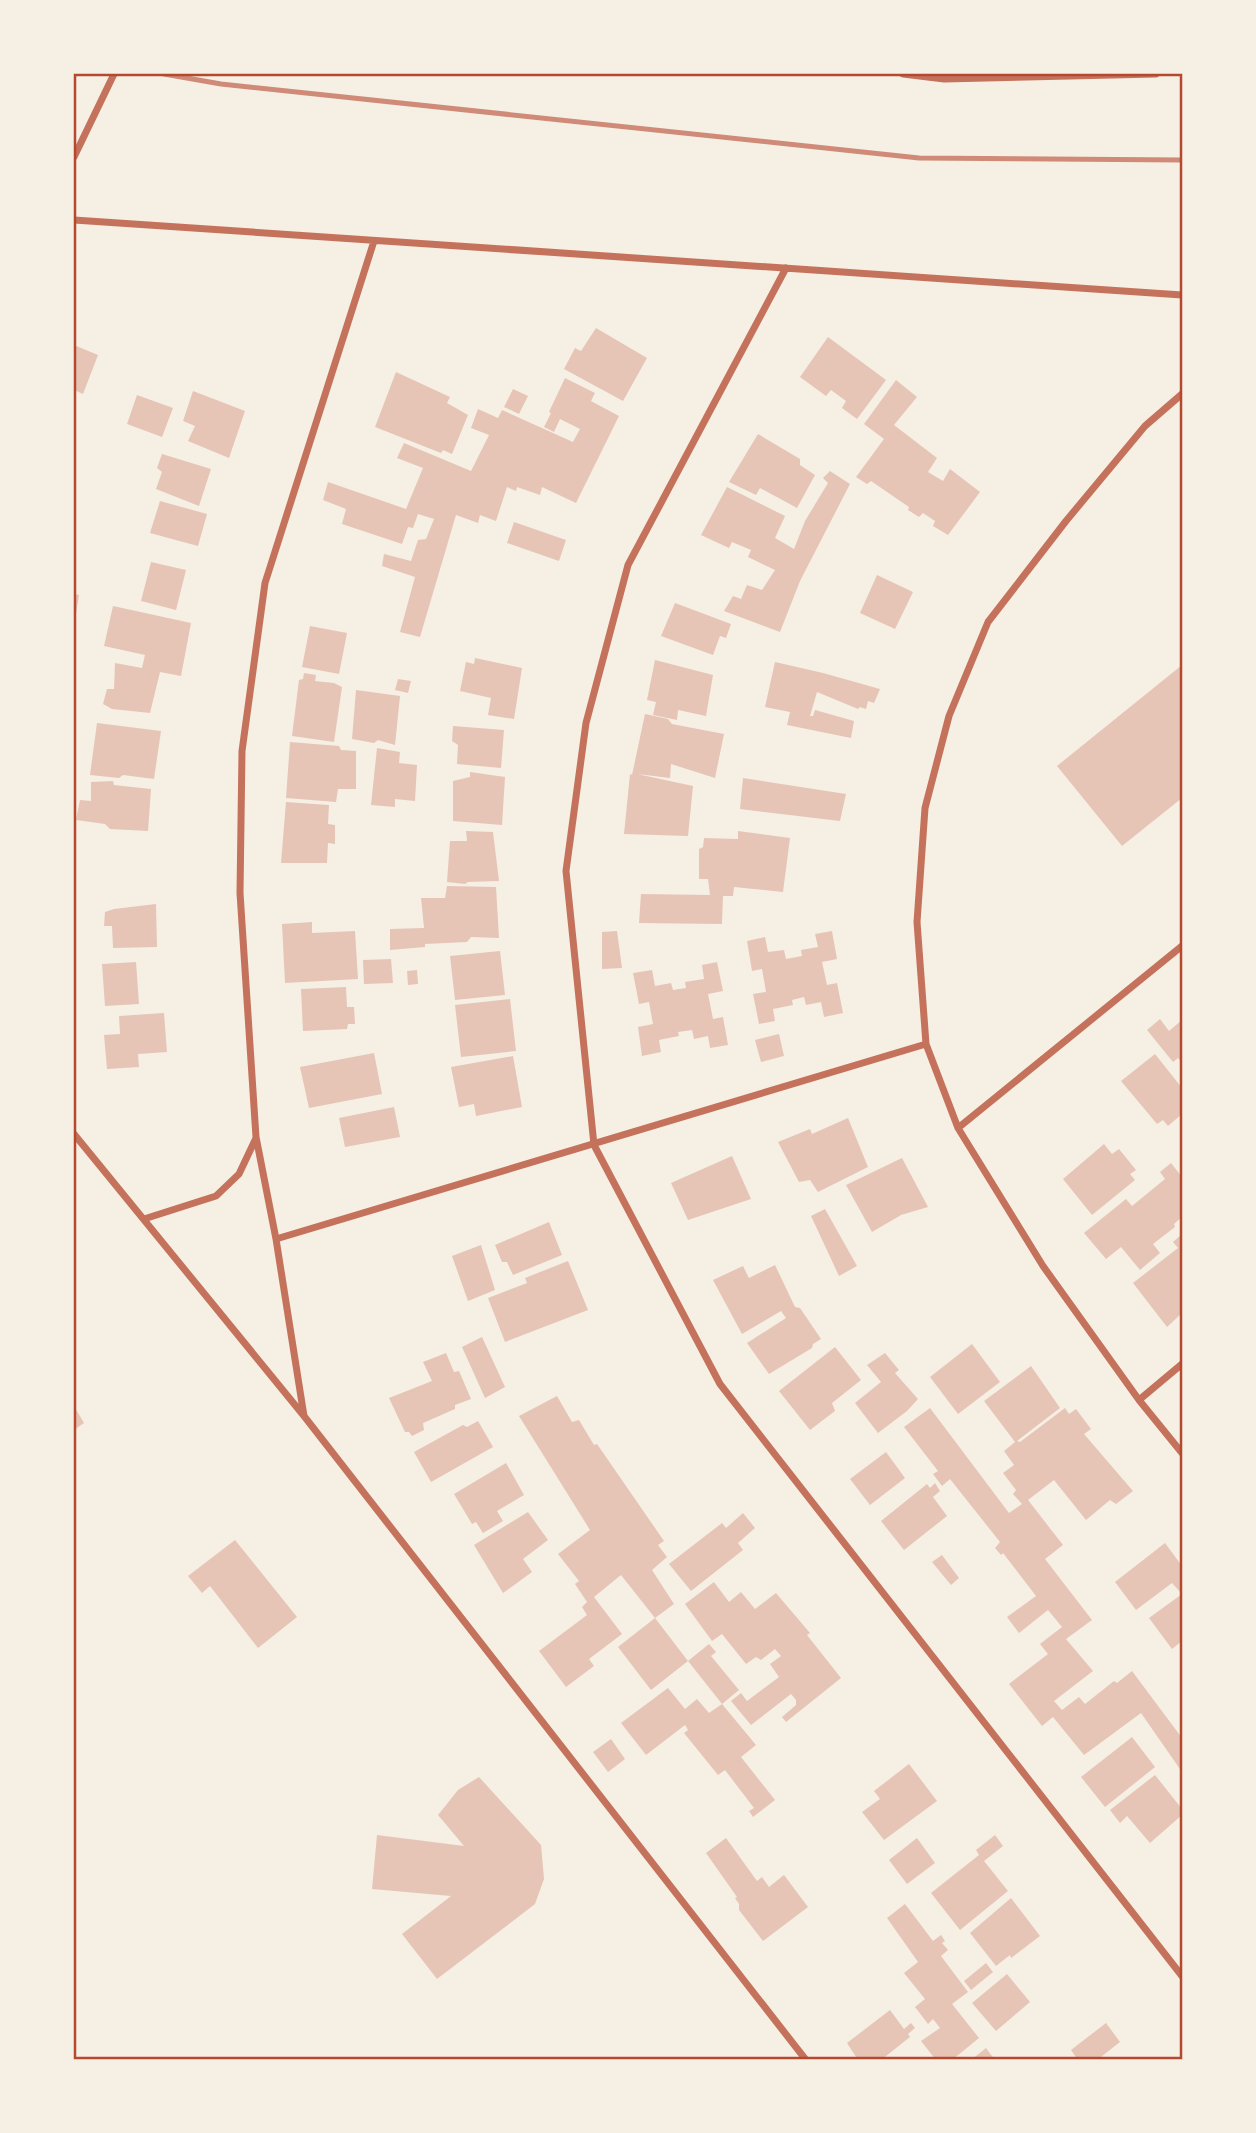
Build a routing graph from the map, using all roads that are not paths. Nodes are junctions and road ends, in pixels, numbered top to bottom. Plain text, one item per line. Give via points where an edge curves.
1 (114, 74) edge
2 (903, 74) edge
3 (1156, 74) edge
4 (74, 157) edge
5 (74, 220) edge
6 (374, 241) junction
7 (786, 268) junction
8 (1182, 295) edge
9 (1182, 394) edge
10 (1182, 946) edge
11 (926, 1044) junction
12 (958, 1128) junction
13 (74, 1134) edge
14 (256, 1137) junction
15 (594, 1145) junction
16 (144, 1219) junction
17 (276, 1239) junction
18 (1182, 1364) edge
19 (1139, 1400) junction
20 (304, 1416) junction
21 (1182, 1453) edge
22 (1182, 1976) edge
23 (806, 2060) edge

1 - 4 street
2 - 3 street via 944,79
5 - 6 street
6 - 7 street
6 - 14 street via 265,583 242,751 240,893
7 - 8 street
7 - 15 street via 628,565 586,723 566,871
9 - 11 street via 1145,426 988,622 949,716 925,808 917,922
10 - 12 street
11 - 12 street
11 - 15 street
12 - 19 street via 1042,1266
13 - 16 street
14 - 16 street via 239,1174 216,1196
14 - 17 street
15 - 17 street
15 - 22 street via 720,1384
16 - 20 street
17 - 20 street
18 - 19 street
19 - 21 street
20 - 23 street

